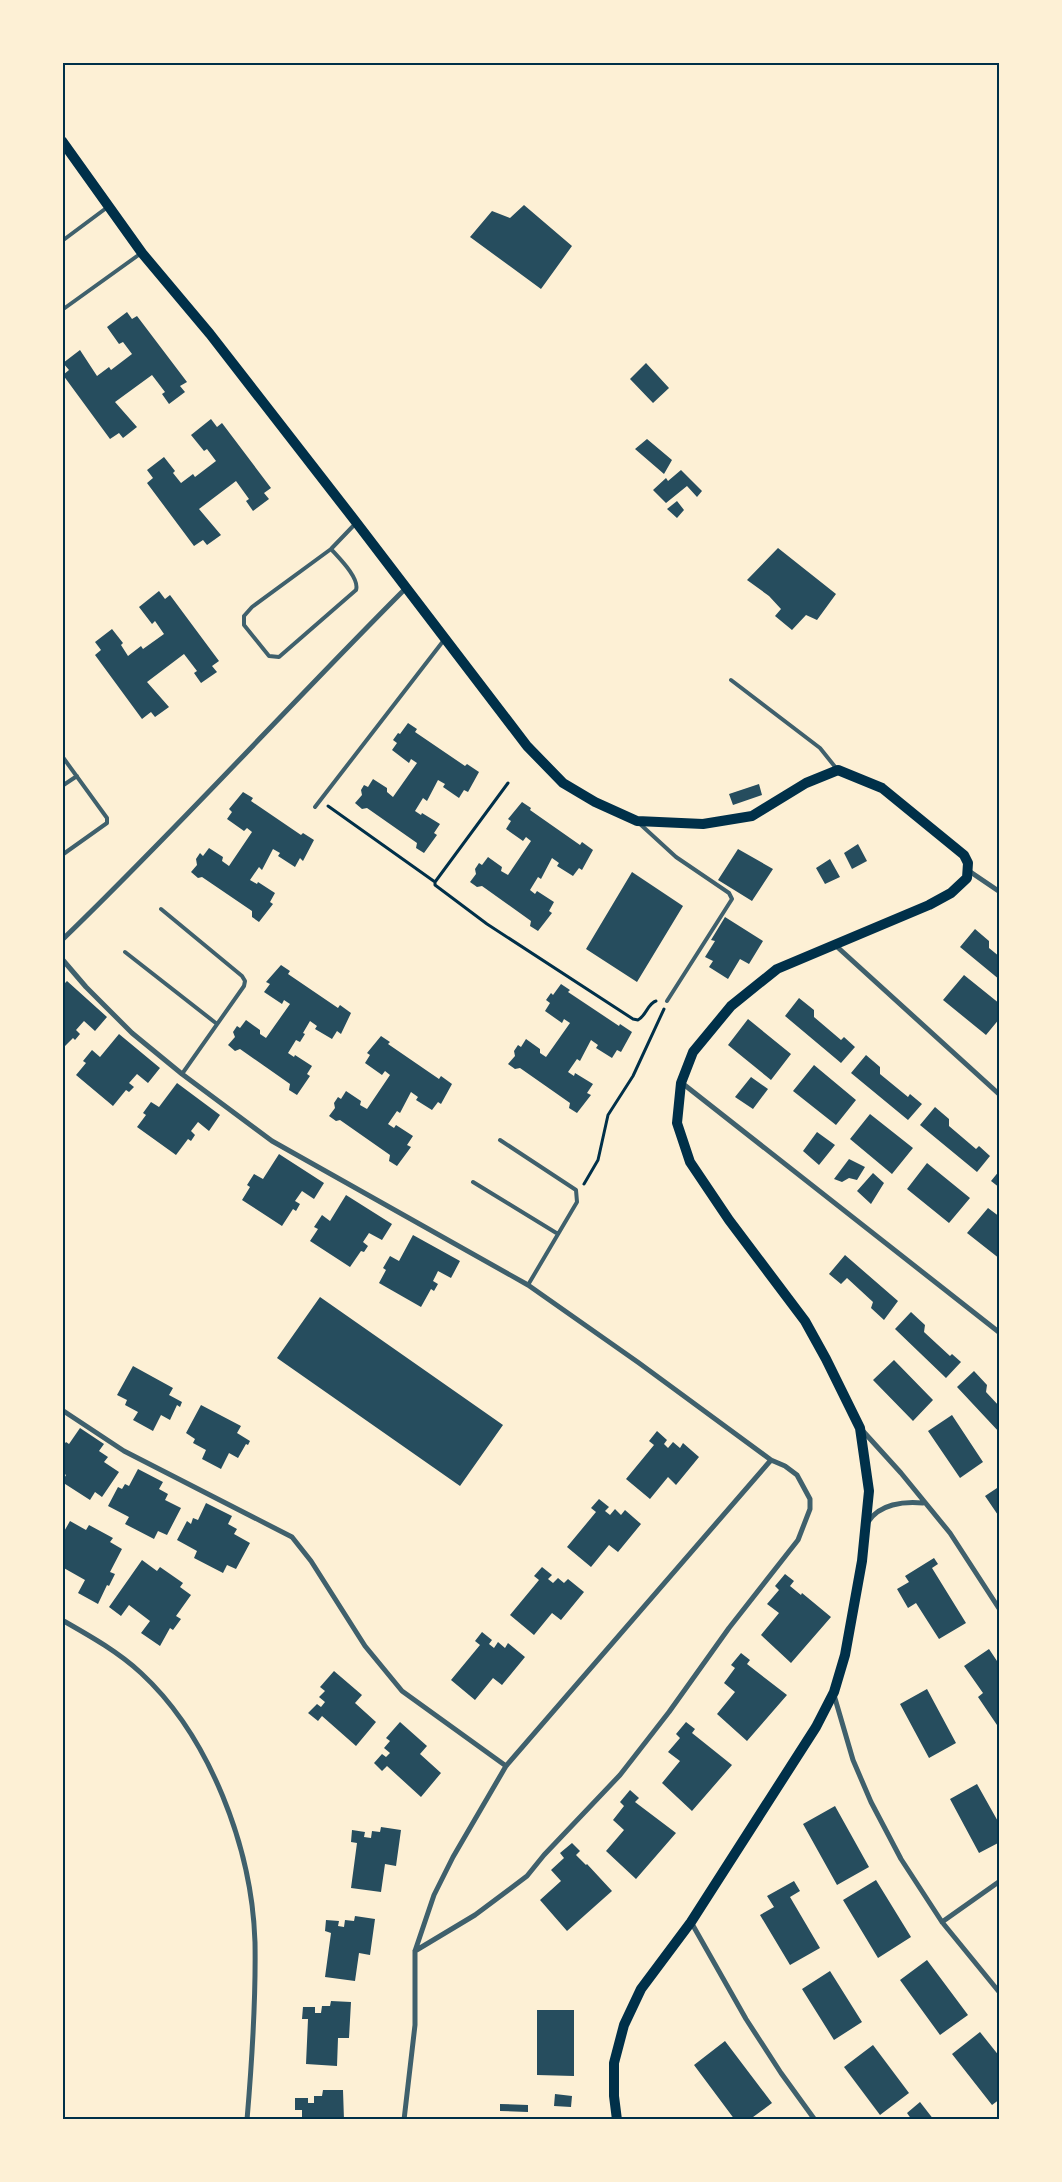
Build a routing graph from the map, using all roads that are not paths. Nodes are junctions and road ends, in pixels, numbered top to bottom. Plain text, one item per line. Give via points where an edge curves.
1 (62, 141) edge
2 (109, 206) junction
3 (62, 241) edge
4 (142, 252) junction
5 (62, 310) edge
6 (356, 522) junction
7 (330, 548) junction
8 (406, 588) junction
9 (445, 639) junction
10 (731, 680) dead end
11 (62, 756) edge
12 (838, 770) junction
13 (77, 776) junction
14 (62, 786) edge
15 (315, 807) dead end
16 (637, 821) junction
17 (62, 855) edge
18 (968, 871) junction
19 (1000, 892) edge
20 (161, 909) dead end
21 (62, 940) edge
22 (834, 944) junction
23 (125, 952) dead end
24 (62, 959) edge
25 (667, 1001) road end
26 (217, 1024) junction
27 (182, 1074) junction
28 (681, 1083) junction
29 (1000, 1095) edge
30 (500, 1140) dead end
31 (473, 1182) dead end
32 (558, 1234) junction
33 (528, 1285) junction
34 (999, 1332) edge
35 (62, 1410) edge
36 (860, 1428) junction
37 (771, 1460) junction
38 (924, 1503) junction
39 (865, 1528) junction
40 (1000, 1610) edge
41 (62, 1620) edge
42 (834, 1692) junction
43 (506, 1766) junction
44 (1000, 1881) edge
45 (691, 1922) junction
46 (942, 1922) junction
47 (416, 1951) junction
48 (1000, 1993) edge
49 (248, 2120) edge
50 (404, 2120) edge
51 (617, 2120) edge
52 (815, 2120) edge

1 - 2 main road
2 - 3 lane
2 - 4 main road
4 - 5 lane
4 - 6 main road
6 - 7 lane
6 - 8 main road
7 - 7 lane via 355,580 356,590 279,657 269,656 244,625 244,616
8 - 9 main road
8 - 21 street via 316,678 137,868
9 - 15 lane
9 - 16 main road via 527,746 563,783
10 - 12 lane via 820,748
11 - 13 lane
12 - 16 main road via 806,783 752,816 703,824
12 - 18 main road via 882,788 964,855
13 - 14 lane
13 - 17 lane via 107,818 107,823
16 - 25 lane via 671,853 729,893 732,899
18 - 19 street
18 - 22 main road via 967,878 944,897
20 - 26 lane via 245,981
22 - 28 main road via 777,969 731,1006 693,1052
22 - 29 street
23 - 26 lane
24 - 27 street via 132,1033
26 - 27 lane
27 - 33 street via 272,1141
28 - 34 street
28 - 36 main road via 677,1124 690,1162 804,1321
30 - 32 lane via 576,1190 577,1202
31 - 32 lane
32 - 33 lane
33 - 37 street
35 - 43 street via 124,1451 292,1537 365,1646 402,1692
36 - 38 street
36 - 39 main road via 869,1491
37 - 43 street
37 - 47 street via 797,1475 810,1499 810,1509 798,1540 620,1775 527,1876 475,1915
38 - 39 street via 904,1501 886,1508 872,1516
38 - 40 street via 950,1533
39 - 42 main road via 845,1655
41 - 49 street via 110,1648 141,1673 170,1704 212,1769 237,1840 255,1941
42 - 45 main road via 816,1727
42 - 46 street via 853,1760 872,1802 901,1859
43 - 47 street via 434,1894
44 - 46 street
45 - 51 main road via 641,1988 624,2026 614,2063
45 - 52 street via 746,2020
46 - 48 street
47 - 50 street via 415,2025

